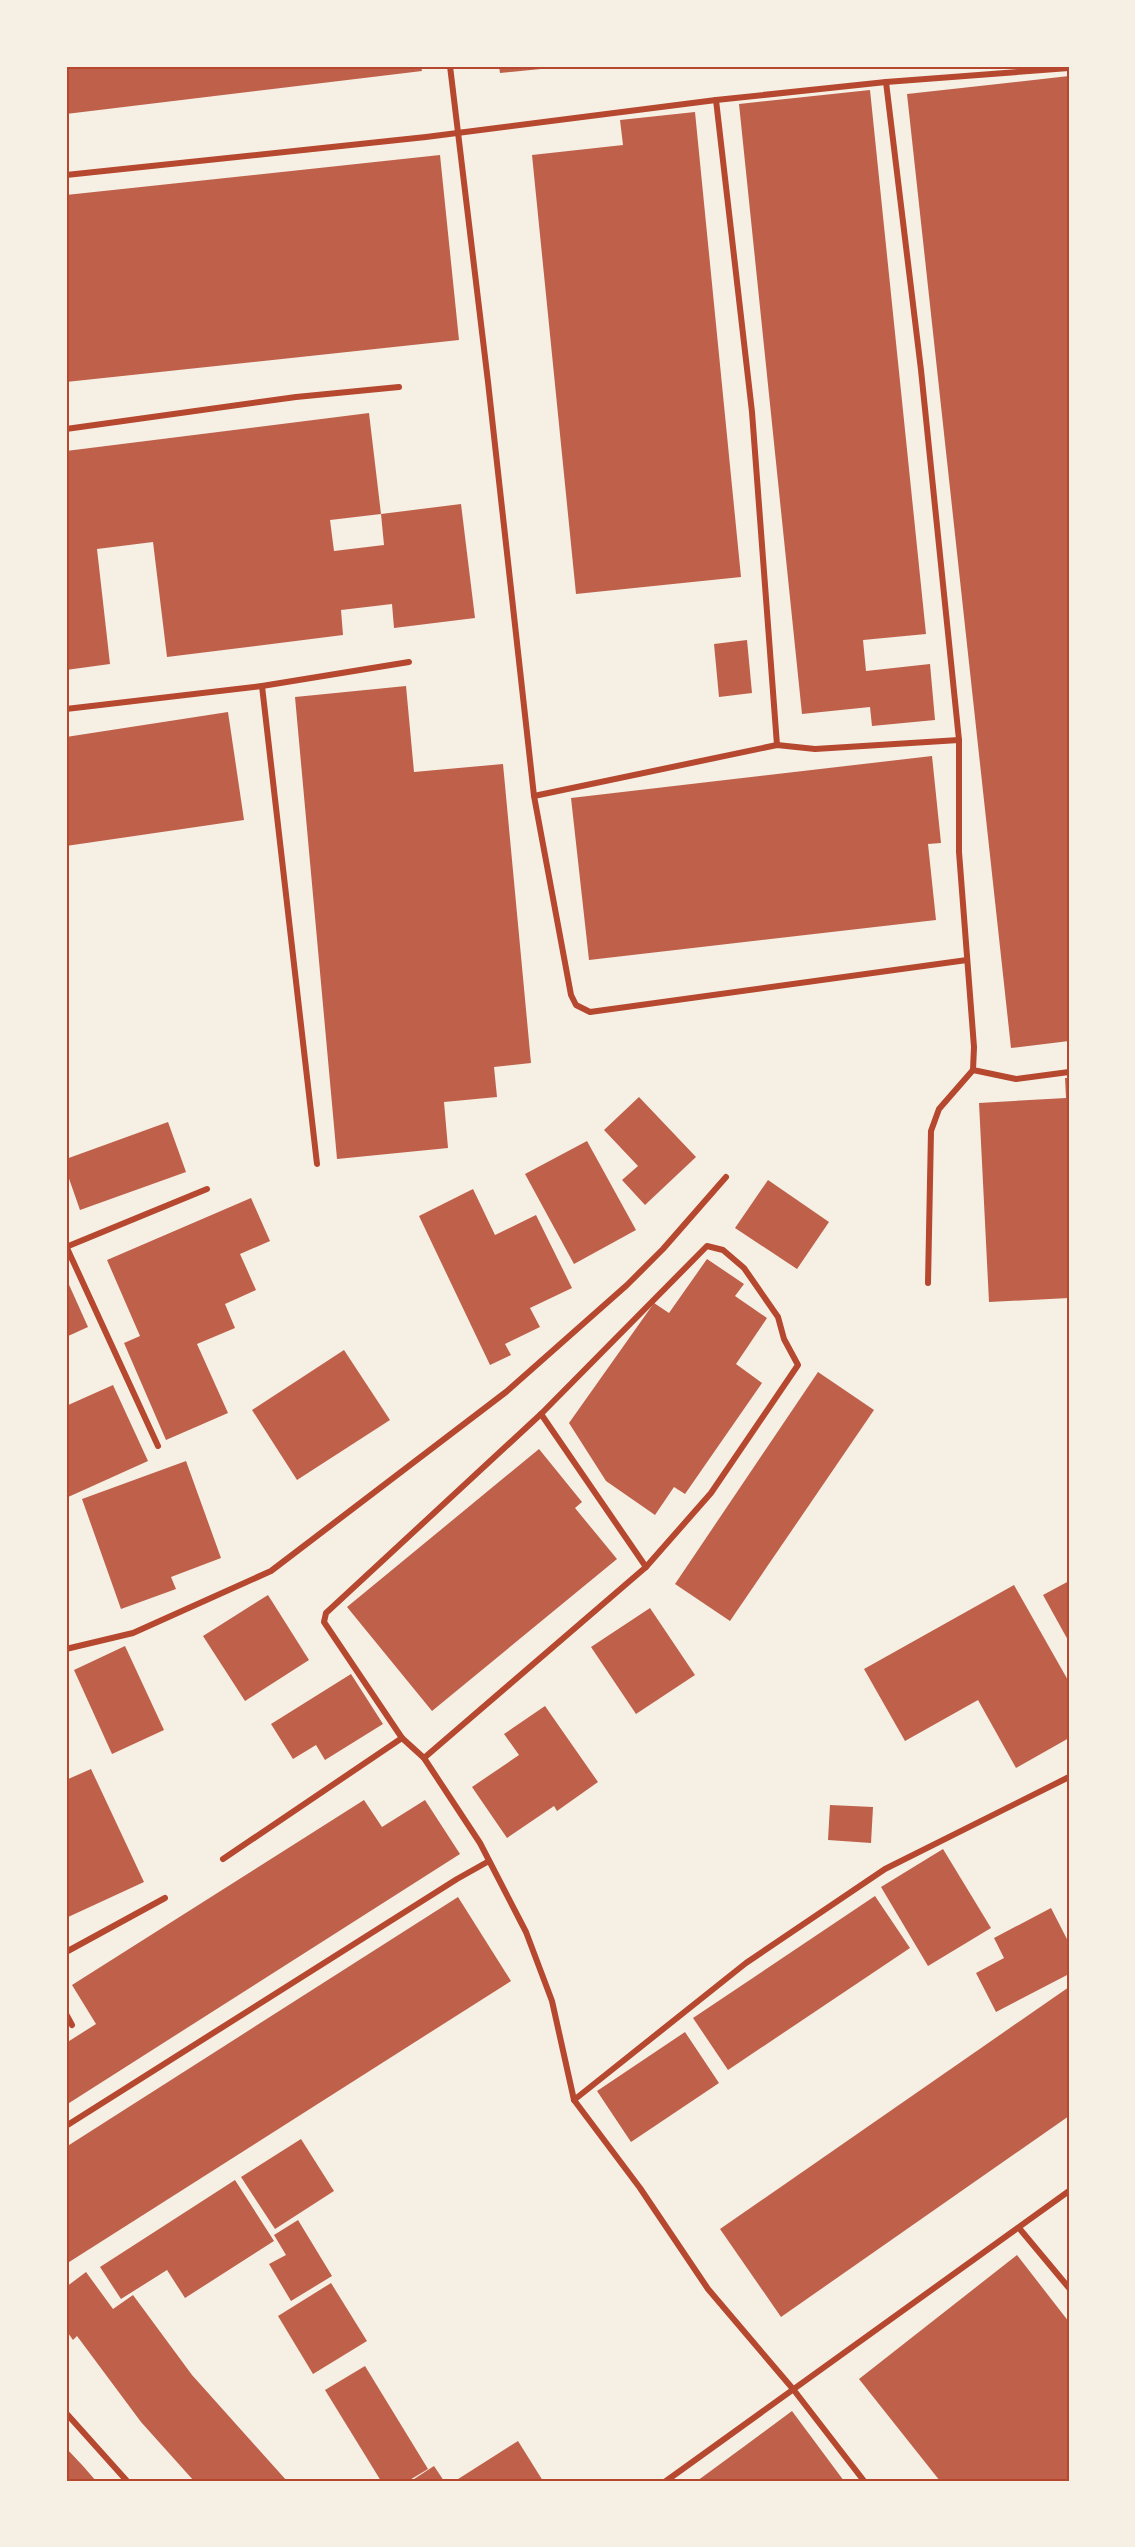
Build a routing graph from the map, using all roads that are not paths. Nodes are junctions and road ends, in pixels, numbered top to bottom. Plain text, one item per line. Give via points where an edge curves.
1 (450, 66) edge
2 (1069, 68) edge
3 (886, 82) junction
4 (716, 100) junction
5 (458, 133) junction
6 (66, 175) edge
7 (399, 387) dead end
8 (66, 429) edge
9 (409, 662) dead end
10 (262, 686) junction
11 (66, 709) edge
12 (959, 740) junction
13 (777, 745) junction
14 (534, 796) junction
15 (968, 960) junction
16 (973, 1070) junction
17 (1069, 1072) edge
18 (317, 1164) dead end
19 (726, 1177) dead end
20 (207, 1189) dead end
21 (66, 1246) edge
22 (928, 1283) dead end
23 (542, 1414) junction
24 (158, 1446) dead end
25 (646, 1566) junction
26 (66, 1649) edge
27 (402, 1738) junction
28 (423, 1758) junction
29 (1069, 1777) edge
30 (223, 1859) dead end
31 (489, 1861) junction
32 (165, 1898) dead end
33 (66, 1952) edge
34 (66, 2014) edge
35 (72, 2025) dead end
36 (574, 2100) junction
37 (66, 2126) edge
38 (1069, 2191) edge
39 (1019, 2228) junction
40 (1069, 2288) edge
41 (792, 2389) junction
42 (66, 2413) edge
43 (127, 2481) edge
44 (666, 2481) edge
45 (864, 2481) edge

1 - 5 street
2 - 3 street
3 - 4 street
3 - 12 street via 921,370
4 - 5 street
4 - 13 street via 752,412
5 - 6 street
5 - 14 street
7 - 8 street
9 - 10 street
10 - 11 street
10 - 18 street
12 - 13 street via 815,749
12 - 15 street via 959,852
13 - 14 street
14 - 15 street via 571,995 576,1005 590,1012
15 - 16 street
16 - 17 street via 1016,1078
16 - 22 street via 939,1109 931,1131
19 - 26 street via 627,1285 506,1392 271,1571 133,1633
20 - 21 street
21 - 24 street
23 - 25 street
23 - 25 street via 707,1246 723,1250 744,1268 778,1317 783,1339 798,1365 711,1492
23 - 27 street via 326,1613 324,1622
25 - 28 street
27 - 28 street
27 - 30 street
28 - 31 street
29 - 36 street via 885,1869 746,1963
31 - 36 street via 526,1932 552,2001
31 - 37 street
32 - 33 street
34 - 35 street
36 - 41 street via 708,2289
38 - 39 street
39 - 40 street
39 - 41 street
41 - 44 street
41 - 45 street
42 - 43 street

